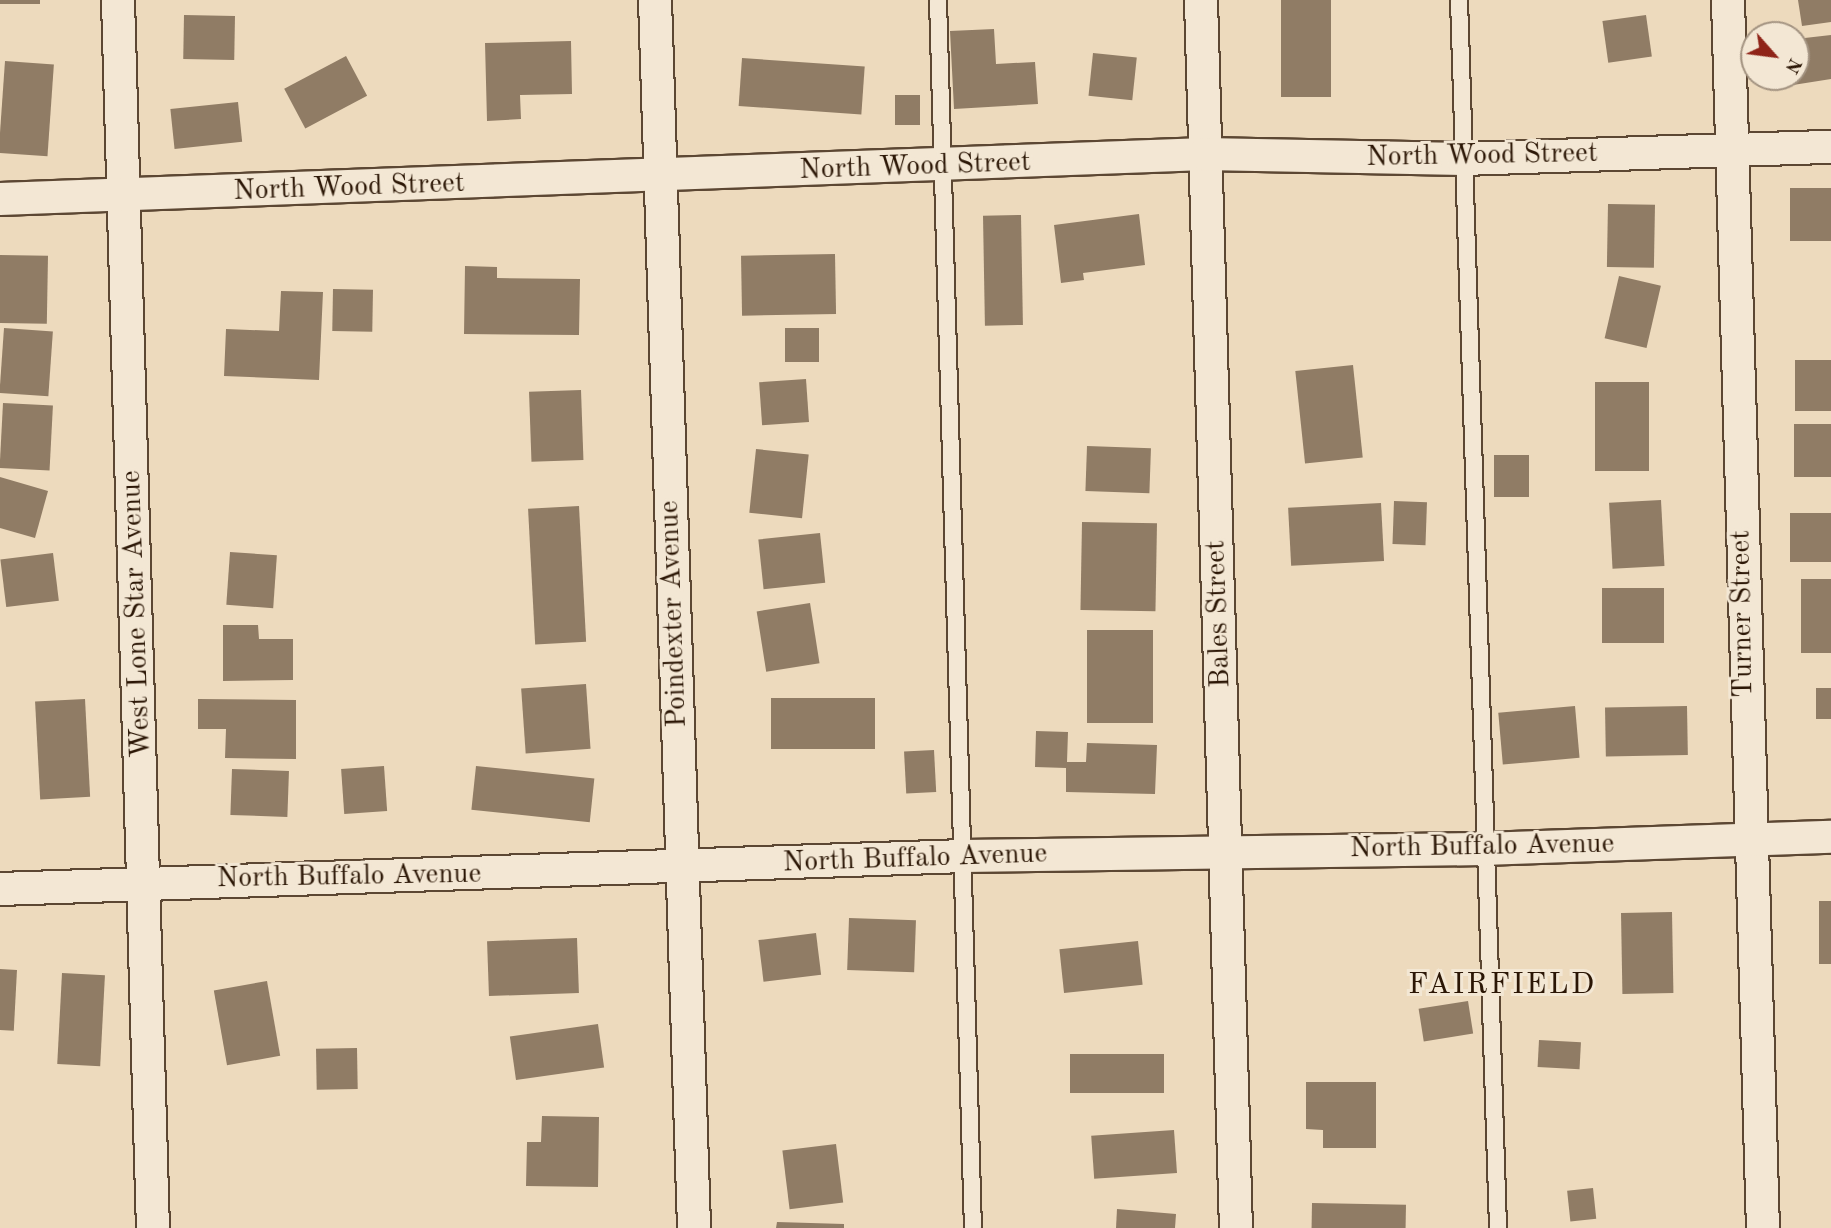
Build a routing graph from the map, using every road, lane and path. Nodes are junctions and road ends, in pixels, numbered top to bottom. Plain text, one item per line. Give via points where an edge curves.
1 (118, 0) edge
2 (655, 0) edge
3 (937, 0) edge
4 (1201, 0) edge
5 (1459, 0) edge
6 (1728, 0) edge
7 (1831, 147) edge
8 (1732, 150) junction
9 (1205, 155) junction
10 (1463, 159) junction
11 (944, 166) junction
12 (661, 178) junction
13 (124, 195) junction
14 (0, 199) edge
15 (1831, 836) edge
16 (1749, 840) junction
17 (1226, 849) junction
18 (1483, 849) junction
19 (963, 856) junction
20 (681, 867) junction
21 (145, 882) junction
22 (0, 889) edge
23 (153, 1228) edge
24 (694, 1228) edge
25 (973, 1228) edge
26 (1236, 1228) edge
27 (1498, 1228) edge
28 (1763, 1228) edge

1 - 13 street, West Lone Star Avenue
2 - 12 street, Poindexter Avenue
3 - 11 lane
4 - 9 street, Bales Street
5 - 10 lane
6 - 8 street, Turner Street
7 - 8 street, North Wood Street
8 - 10 street, North Wood Street
8 - 16 street, Turner Street
9 - 10 street, North Wood Street
9 - 11 street, North Wood Street
9 - 17 street, Bales Street
10 - 18 lane
11 - 12 street, North Wood Street
11 - 19 lane
12 - 13 street, North Wood Street
12 - 20 street, Poindexter Avenue
13 - 14 street, North Wood Street
13 - 21 street, West Lone Star Avenue
15 - 16 street, North Buffalo Avenue
16 - 18 street, North Buffalo Avenue
16 - 28 street, Turner Street
17 - 18 street, North Buffalo Avenue
17 - 19 street, North Buffalo Avenue
17 - 26 street, Bales Street
18 - 27 lane
19 - 20 street, North Buffalo Avenue
19 - 25 lane
20 - 21 street, North Buffalo Avenue
20 - 24 street, Poindexter Avenue
21 - 22 street, North Buffalo Avenue
21 - 23 street, West Lone Star Avenue

